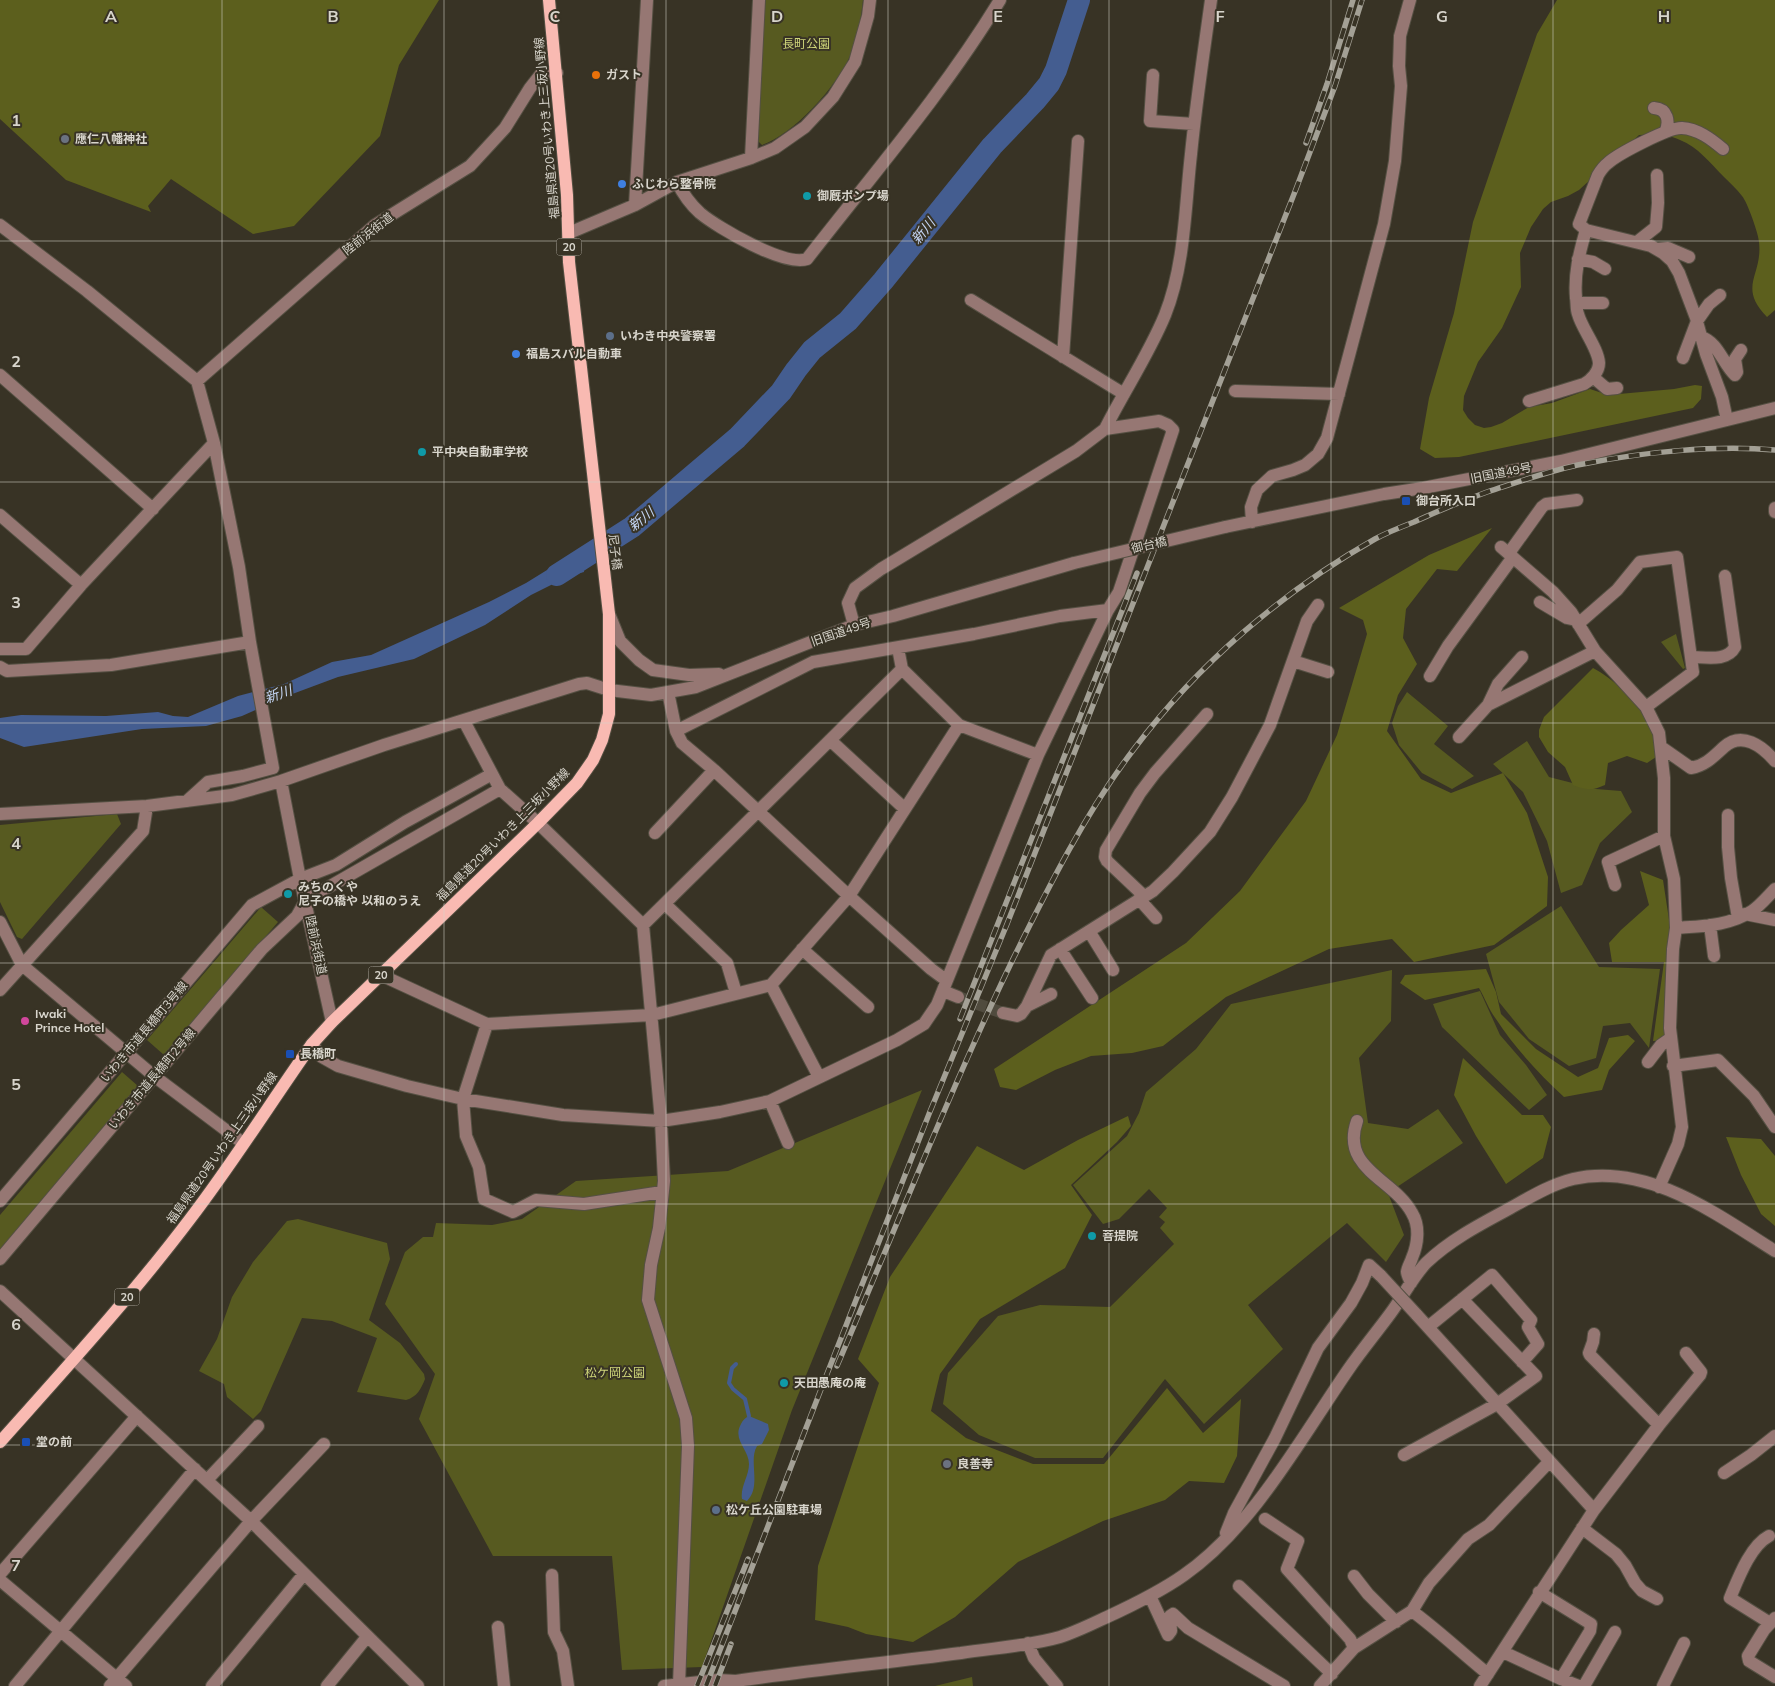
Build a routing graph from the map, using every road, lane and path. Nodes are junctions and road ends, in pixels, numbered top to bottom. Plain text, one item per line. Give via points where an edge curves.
1 (549, 0) edge
2 (647, 0) edge
3 (759, 0) edge
4 (870, 0) edge
5 (1000, 0) edge
6 (1211, 0) edge
7 (1410, 0) edge
8 (557, 73) junction
9 (1153, 75) dead end
10 (1654, 108) dead end
11 (1194, 124) junction
12 (1665, 132) junction
13 (1078, 140) dead end
14 (1723, 149) dead end
15 (751, 158) junction
16 (1658, 175) dead end
17 (677, 182) junction
18 (634, 205) junction
19 (0, 225) edge
20 (1586, 230) junction
21 (569, 233) junction
22 (1637, 242) junction
23 (1657, 249) junction
24 (1689, 258) dead end
25 (1578, 259) junction
26 (1605, 268) dead end
27 (1720, 295) dead end
28 (971, 300) dead end
29 (1603, 303) dead end
30 (1577, 304) junction
31 (1697, 321) junction
32 (1701, 337) junction
33 (1741, 350) dead end
34 (1063, 357) junction
35 (1683, 358) dead end
36 (0, 375) edge
37 (1593, 377) junction
38 (196, 381) junction
39 (1617, 388) dead end
40 (1235, 391) dead end
41 (1124, 394) junction
42 (1339, 394) junction
43 (1529, 402) dead end
44 (1775, 408) edge
45 (1727, 420) junction
46 (1105, 429) junction
47 (214, 443) junction
48 (594, 493) joint
49 (1577, 500) dead end
50 (1775, 508) edge
51 (152, 509) junction
52 (1775, 512) edge
53 (0, 515) edge
54 (1252, 522) junction
55 (1225, 527) joint
56 (1507, 552) junction
57 (1074, 563) joint
58 (1725, 576) dead end
59 (81, 585) junction
60 (1540, 602) dead end
61 (1318, 605) dead end
62 (1108, 610) junction
63 (609, 614) junction
64 (1577, 622) junction
65 (854, 625) junction
66 (250, 642) junction
67 (898, 648) junction
68 (0, 649) edge
69 (1595, 651) junction
70 (1692, 656) junction
71 (1522, 658) dead end
72 (1293, 661) junction
73 (0, 667) edge
74 (902, 669) junction
75 (1328, 672) dead end
76 (728, 674) junction
77 (1430, 676) dead end
78 (608, 690) junction
79 (668, 692) junction
80 (1488, 705) junction
81 (1646, 707) junction
82 (1208, 714) dead end
83 (464, 721) junction
84 (960, 725) junction
85 (676, 731) junction
86 (1459, 737) dead end
87 (830, 740) junction
88 (1661, 747) junction
89 (1038, 755) junction
90 (1775, 761) edge
91 (714, 770) junction
92 (492, 774) junction
93 (281, 781) junction
94 (500, 789) junction
95 (187, 801) junction
96 (147, 806) junction
97 (905, 809) junction
98 (758, 810) junction
99 (0, 814) edge
100 (1728, 816) dead end
101 (538, 823) junction
102 (655, 833) dead end
103 (1664, 836) junction
104 (300, 879) junction
105 (1615, 886) dead end
106 (1775, 889) edge
107 (849, 896) junction
108 (1142, 898) junction
109 (306, 900) junction
110 (665, 904) junction
111 (1741, 916) junction
112 (1156, 918) dead end
113 (1775, 920) edge
114 (0, 922) edge
115 (1710, 925) junction
116 (643, 926) junction
117 (1676, 928) junction
118 (1090, 931) junction
119 (802, 949) junction
120 (1060, 949) junction
121 (1714, 956) dead end
122 (22, 965) junction
123 (1113, 970) dead end
124 (381, 975) junction
125 (771, 985) junction
126 (945, 986) junction
127 (0, 990) edge
128 (736, 993) junction
129 (1051, 994) dead end
130 (958, 997) tunnel mouth
131 (1092, 998) dead end
132 (1027, 1006) junction
133 (868, 1007) dead end
134 (1003, 1013) tunnel mouth
135 (652, 1015) junction
136 (332, 1022) junction
137 (487, 1024) junction
138 (1671, 1038) junction
139 (312, 1044) junction
140 (127, 1052) junction
141 (1648, 1062) dead end
142 (1674, 1066) junction
143 (154, 1076) junction
144 (819, 1077) junction
145 (463, 1099) junction
146 (770, 1101) junction
147 (661, 1121) junction
148 (1357, 1121) dead end
149 (1775, 1127) edge
150 (243, 1143) junction
151 (788, 1143) dead end
152 (1659, 1187) junction
153 (662, 1192) junction
154 (0, 1201) edge
155 (1775, 1251) edge
156 (0, 1259) edge
157 (1410, 1283) junction
158 (0, 1291) edge
159 (1462, 1299) junction
160 (1428, 1327) junction
161 (1594, 1334) dead end
162 (1686, 1353) dead end
163 (75, 1358) junction
164 (1522, 1362) junction
165 (1497, 1404) junction
166 (137, 1416) junction
167 (1658, 1425) junction
168 (258, 1426) dead end
169 (1775, 1436) edge
170 (0, 1442) edge
171 (324, 1444) dead end
172 (1404, 1455) dead end
173 (1549, 1462) junction
174 (195, 1469) junction
175 (1724, 1473) dead end
176 (207, 1480) junction
177 (1594, 1510) junction
178 (1265, 1519) dead end
179 (251, 1521) junction
180 (1582, 1528) junction
181 (1769, 1536) dead end
182 (1223, 1540) junction
183 (0, 1574) edge
184 (304, 1574) junction
185 (552, 1575) dead end
186 (1354, 1576) dead end
187 (0, 1580) edge
188 (1239, 1586) dead end
189 (1539, 1592) junction
190 (1150, 1596) junction
191 (1657, 1599) dead end
192 (1412, 1611) junction
193 (1773, 1620) edge
194 (1396, 1622) junction
195 (498, 1627) dead end
196 (60, 1631) junction
197 (1615, 1632) dead end
198 (367, 1637) junction
199 (1028, 1643) junction
200 (1684, 1643) dead end
201 (1354, 1648) junction
202 (1503, 1652) junction
203 (1488, 1674) junction
204 (1775, 1677) edge
205 (1561, 1680) junction
206 (1327, 1682) edge
207 (117, 1683) edge
208 (735, 1683) edge
209 (679, 1685) junction
210 (15, 1686) edge
211 (212, 1686) edge
212 (327, 1686) edge
213 (418, 1686) edge
214 (504, 1686) edge
215 (568, 1686) edge
216 (664, 1686) edge
217 (1056, 1686) edge
218 (1284, 1686) edge
219 (1480, 1686) edge
220 (1579, 1686) edge
221 (1584, 1686) edge
222 (1663, 1686) edge
223 (1771, 1686) edge

1 - 8 main road, 福島県道20号いわき上三坂小野線 / 20
2 - 18 street
3 - 15 street
4 - 15 street via 855,62 833,97 796,134
5 - 17 street via 920,114 807,259 801,261 768,253 711,221 694,207
6 - 11 street
7 - 42 street via 1400,36 1401,86 1395,161 1384,224
8 - 21 main road, 福島県道20号いわき上三坂小野線 / 20
8 - 38 street, 陸前浜街道 via 541,74 506,128 470,166 375,225
9 - 11 street via 1150,121
10 - 12 street via 1664,111 1668,118
11 - 41 street via 1176,278 1165,314
12 - 14 street via 1682,128 1699,132
12 - 20 street via 1603,168 1579,224
13 - 34 street
15 - 17 street
16 - 22 street via 1656,227
17 - 18 street
18 - 21 street
19 - 38 street via 87,291
20 - 22 street
20 - 25 street
21 - 48 main road, 福島県道20号いわき上三坂小野線 / 20 via 569,262
22 - 23 street
23 - 24 street via 1668,248
23 - 31 street via 1675,265
25 - 26 street
25 - 30 street via 1574,282
27 - 31 street
28 - 34 street
29 - 30 street
30 - 37 street via 1599,364
31 - 32 street
31 - 35 street
32 - 33 street via 1713,344 1735,375 1735,359
32 - 45 street
34 - 41 street
36 - 51 street
37 - 39 street via 1606,389
37 - 43 street via 1584,384
38 - 47 street
40 - 42 street
41 - 46 street
42 - 54 street via 1327,438 1318,454 1293,470 1272,476 1257,490 1251,507
44 - 45 street, 旧国道49号
45 - 54 street, 旧国道49号 via 1561,461
46 - 62 street via 1159,421 1173,430 1120,592
46 - 65 street via 1076,451 880,569 855,588 848,603
47 - 51 street
47 - 66 street via 239,567
48 - 63 main road, 尼子橋 / 20
49 - 56 street via 1546,504
50 - 52 street
51 - 59 street
53 - 59 street
54 - 55 street, 旧国道49号
55 - 57 street, 御台橋, bridge
56 - 64 street via 1554,592
56 - 77 street
57 - 65 street, 旧国道49号
58 - 70 street via 1735,647 1727,656 1718,658
59 - 68 street via 26,649
60 - 64 street
61 - 72 street via 1307,622
62 - 67 street via 1060,616
62 - 89 street
63 - 76 street via 620,641 653,670 689,675
63 - 78 main road, 20
64 - 69 street
64 - 70 street via 1617,590 1640,562 1677,557
65 - 76 street, 旧国道49号
66 - 73 street via 111,665 7,672
66 - 95 street via 273,768 208,782
67 - 74 street
67 - 85 street via 813,662
69 - 80 street
69 - 81 street
70 - 81 street via 1693,672
71 - 80 street via 1498,684
72 - 75 street
72 - 108 street via 1270,726 1220,817 1173,872
74 - 84 street
74 - 87 street
76 - 79 street, 旧国道49号 via 696,687
78 - 79 street, 旧国道49号 via 651,695
78 - 83 street, 旧国道49号 via 587,683 579,684
78 - 101 main road, 福島県道20号いわき上三坂小野線 / 20 via 609,714 593,760 577,783
79 - 85 street
80 - 86 street
81 - 88 street via 1659,733
82 - 108 street via 1145,786 1106,850 1107,861
83 - 92 street
83 - 93 street, 旧国道49号
84 - 89 street
84 - 97 street
85 - 91 street via 682,742
87 - 97 street
87 - 98 street
88 - 90 street via 1691,768 1705,763 1730,742 1746,740 1762,748
88 - 103 street
89 - 126 street
91 - 98 street
91 - 102 street
92 - 94 street
92 - 104 street, いわき市道長橋町3号線 via 336,864
93 - 95 street, 旧国道49号 via 232,795
93 - 104 street, 陸前浜街道
94 - 101 street
94 - 109 street
95 - 96 street, 旧国道49号
96 - 99 street, 旧国道49号
96 - 122 street via 143,831
97 - 107 street
98 - 107 street
98 - 110 street
100 - 111 street via 1731,878
101 - 116 street
101 - 124 main road, 福島県道20号いわき上三坂小野線 / 20
103 - 105 street via 1608,862
103 - 117 street via 1674,879
104 - 109 street, 陸前浜街道
104 - 140 street, いわき市道長橋町3号線 via 252,905
106 - 111 street via 1753,910
107 - 119 street
107 - 126 street via 931,969
108 - 112 street
108 - 118 street
109 - 136 street, 陸前浜街道
109 - 143 street, いわき市道長橋町2号線 via 297,916 262,949
110 - 116 street
110 - 128 street via 727,964
111 - 113 street
111 - 115 street
114 - 122 street
115 - 117 street
115 - 121 street
116 - 135 street
117 - 138 street
118 - 120 street
118 - 123 street
119 - 125 street
119 - 133 street
120 - 131 street
120 - 132 street via 1047,961
122 - 127 street
122 - 140 street
124 - 136 main road, 福島県道20号いわき上三坂小野線 / 20
124 - 137 street
125 - 128 street
125 - 144 street
126 - 130 street
126 - 144 street via 938,1005 924,1024
128 - 135 street
129 - 132 street
132 - 134 street via 1017,1016
135 - 137 street
135 - 147 street
136 - 139 main road, 福島県道20号いわき上三坂小野線 / 20
137 - 145 street
138 - 141 street
138 - 142 street
139 - 145 street via 322,1057 338,1066
139 - 150 main road, 福島県道20号いわき上三坂小野線 / 20
140 - 143 street
140 - 154 street, いわき市道長橋町3号線
142 - 149 street via 1718,1060 1754,1096
142 - 152 street via 1682,1127
143 - 150 street
143 - 156 street, いわき市道長橋町2号線
144 - 146 street
145 - 147 street via 563,1115
145 - 153 street via 466,1136 479,1167 484,1199 513,1212 536,1200 584,1204
146 - 147 street
146 - 151 street
147 - 153 street
148 - 157 street via 1353,1134 1354,1148 1365,1168 1413,1214 1417,1232 1416,1248 1407,1271
150 - 163 main road, 福島県道20号いわき上三坂小野線 / 20 via 190,1219
152 - 155 street via 1670,1189 1730,1222
152 - 157 street via 1640,1181 1591,1176 1559,1184 1471,1229 1426,1264
153 - 209 street via 648,1300 686,1418 688,1480
157 - 182 street via 1248,1514
158 - 163 street
159 - 160 street
159 - 164 street
159 - 164 street via 1492,1275 1531,1320 1528,1327 1538,1344
160 - 165 street
160 - 182 street, bridge via 1369,1265 1351,1303 1318,1348
161 - 167 street via 1590,1355
162 - 167 street via 1700,1375
163 - 166 street
163 - 170 main road, 福島県道20号いわき上三坂小野線 / 20
164 - 165 street via 1536,1376
165 - 172 street
165 - 173 street
166 - 174 street
166 - 183 street
167 - 177 street
168 - 176 street
169 - 175 street
171 - 179 street
173 - 177 street
173 - 192 street via 1489,1525 1468,1539 1429,1583
174 - 176 street
174 - 196 street
176 - 179 street
177 - 180 street
178 - 201 street via 1298,1541 1288,1569 1350,1639
179 - 184 street
179 - 207 street
180 - 189 street
180 - 191 street via 1616,1554 1642,1591
181 - 193 street via 1761,1540 1745,1565 1730,1598
182 - 190 street via 1186,1574
184 - 198 street
184 - 211 street
185 - 215 street via 554,1632 563,1650
186 - 194 street
187 - 196 street
188 - 206 street
189 - 202 street
189 - 205 street via 1591,1624
190 - 199 street via 1086,1627 1060,1637
190 - 218 street via 1168,1636 1173,1614 1188,1628
192 - 194 street
192 - 203 street
193 - 204 street via 1748,1656 1749,1661
194 - 201 street
195 - 214 street
196 - 207 street
196 - 210 street
197 - 221 street
198 - 212 street
198 - 213 street
199 - 208 street
199 - 217 street via 1034,1658
200 - 222 street
201 - 206 street
202 - 203 street
202 - 205 street
203 - 219 street
204 - 223 street
205 - 220 street
208 - 209 street via 718,1680
209 - 216 street

